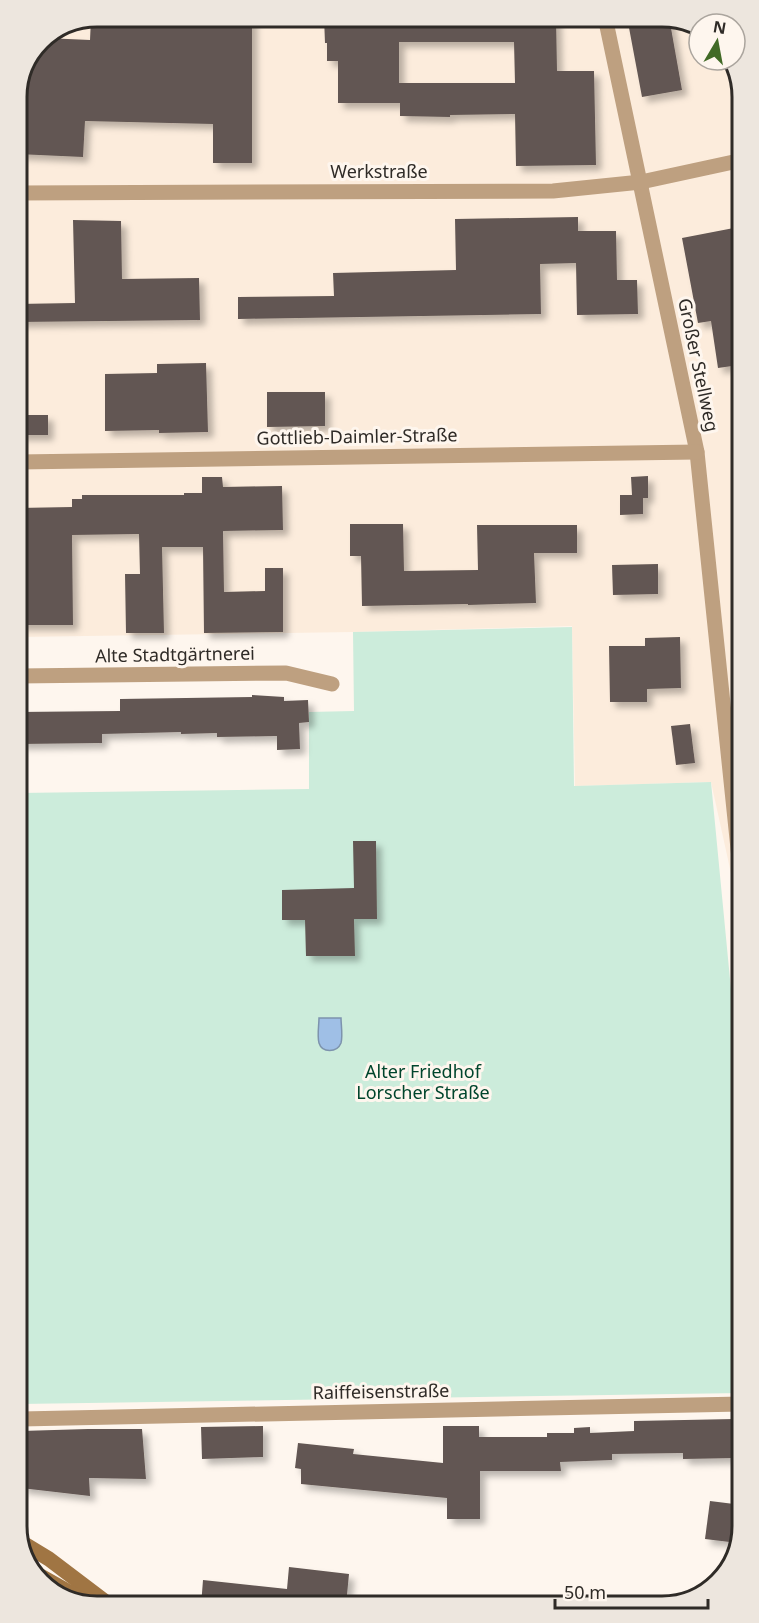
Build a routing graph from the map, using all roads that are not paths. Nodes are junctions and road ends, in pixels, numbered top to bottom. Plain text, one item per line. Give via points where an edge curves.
1 (607, 27) edge
2 (732, 162) edge
3 (641, 182) junction
4 (27, 193) edge
5 (697, 452) junction
6 (27, 462) edge
7 (27, 676) edge
8 (332, 684) dead end
9 (732, 791) edge
10 (732, 1404) edge
11 (27, 1419) edge
12 (31, 1548) edge
13 (98, 1596) edge

1 - 3 street, Großer Stellweg
2 - 3 street, Werkstraße
3 - 4 street, Werkstraße via 553,191
3 - 5 street, Großer Stellweg
5 - 6 street, Gottlieb-Daimler-Straße
5 - 9 street, Großer Stellweg
7 - 8 street, Alte Stadtgärtnerei via 286,673
10 - 11 street, Raiffeisenstraße
12 - 13 street

